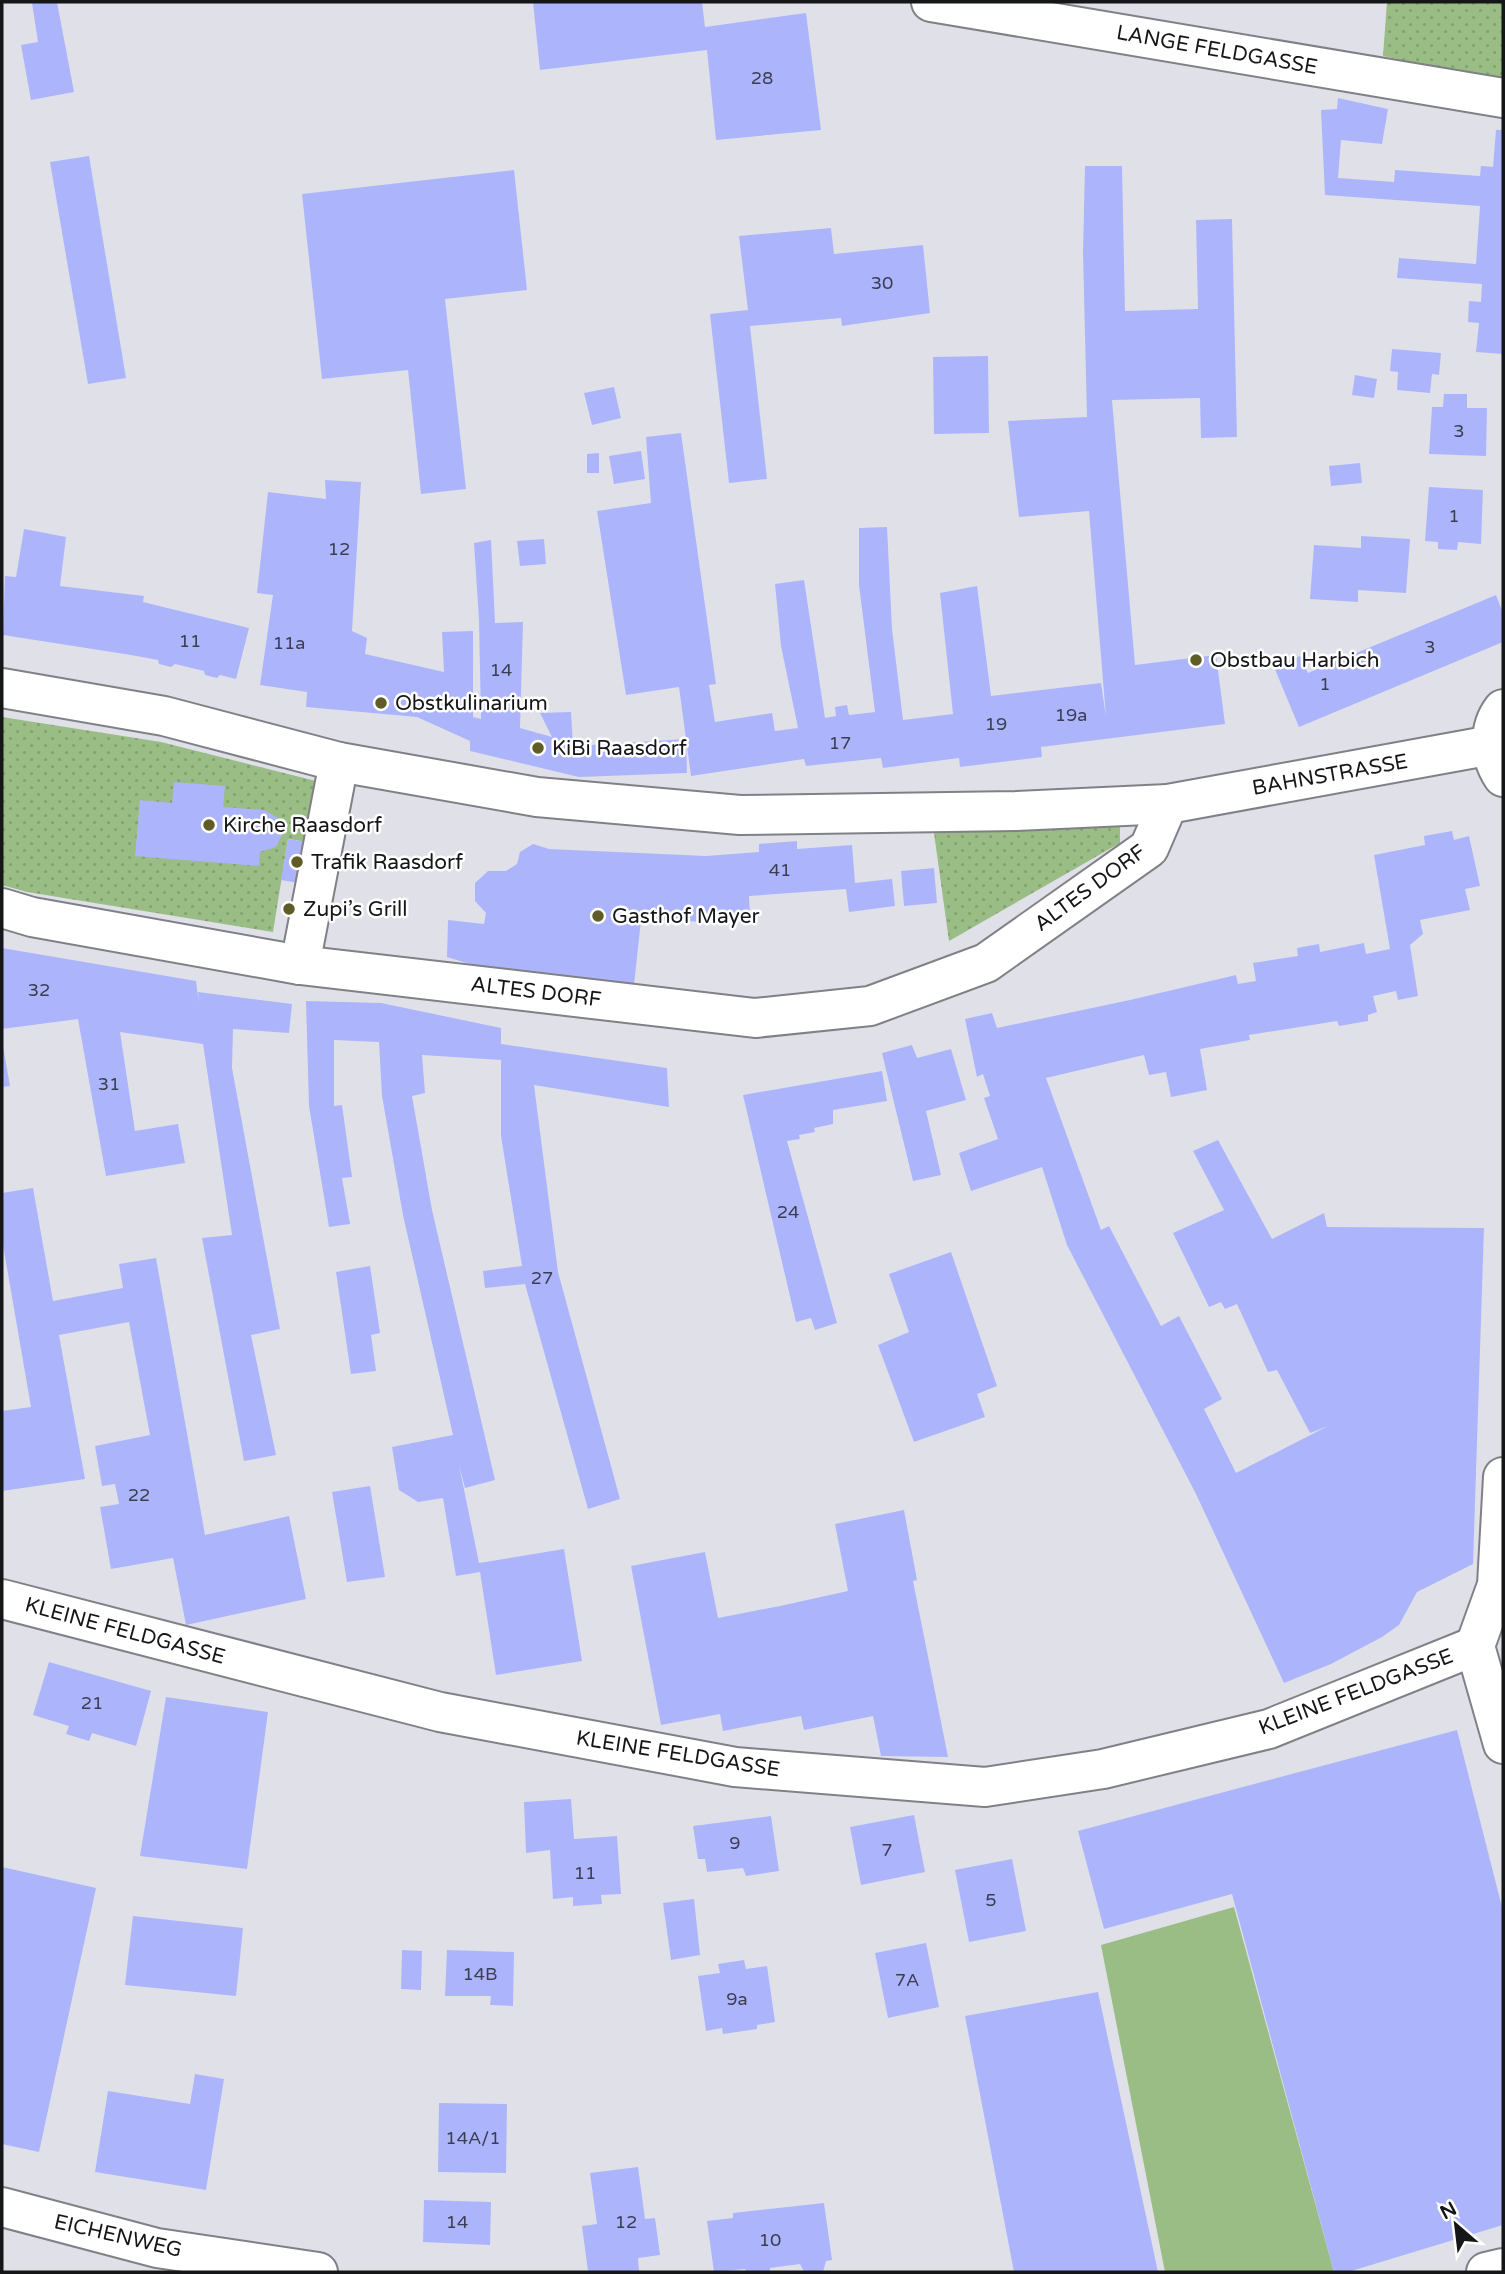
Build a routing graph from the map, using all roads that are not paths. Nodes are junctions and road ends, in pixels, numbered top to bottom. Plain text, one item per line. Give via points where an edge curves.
1 (931, 2) edge
2 (1503, 98) edge
3 (2, 688) edge
4 (1503, 709) edge
5 (1498, 761) edge
6 (340, 762) junction
7 (1168, 804) junction
8 (2, 908) edge
9 (300, 965) junction
10 (1503, 1477) edge
11 (2, 1599) edge
12 (1475, 1646) junction
13 (1503, 1744) edge
14 (2, 2207) edge
15 (1503, 2268) edge
16 (318, 2272) edge
17 (1486, 2272) edge

1 - 2 street, LANGE FELDGASSE
3 - 6 street via 164,716
4 - 5 street via 1493,729
5 - 7 street, BAHNSTRASSE
6 - 7 street via 537,797 740,815
6 - 9 street
7 - 9 street, ALTES DORF via 1149,848 986,962 870,1006 754,1018
8 - 9 street, ALTES DORF
10 - 12 street via 1497,1585
11 - 12 street, KLEINE FELDGASSE via 440,1712 736,1767 985,1787 1103,1769 1269,1729
12 - 13 street
14 - 16 street, EICHENWEG via 157,2248
15 - 17 street

